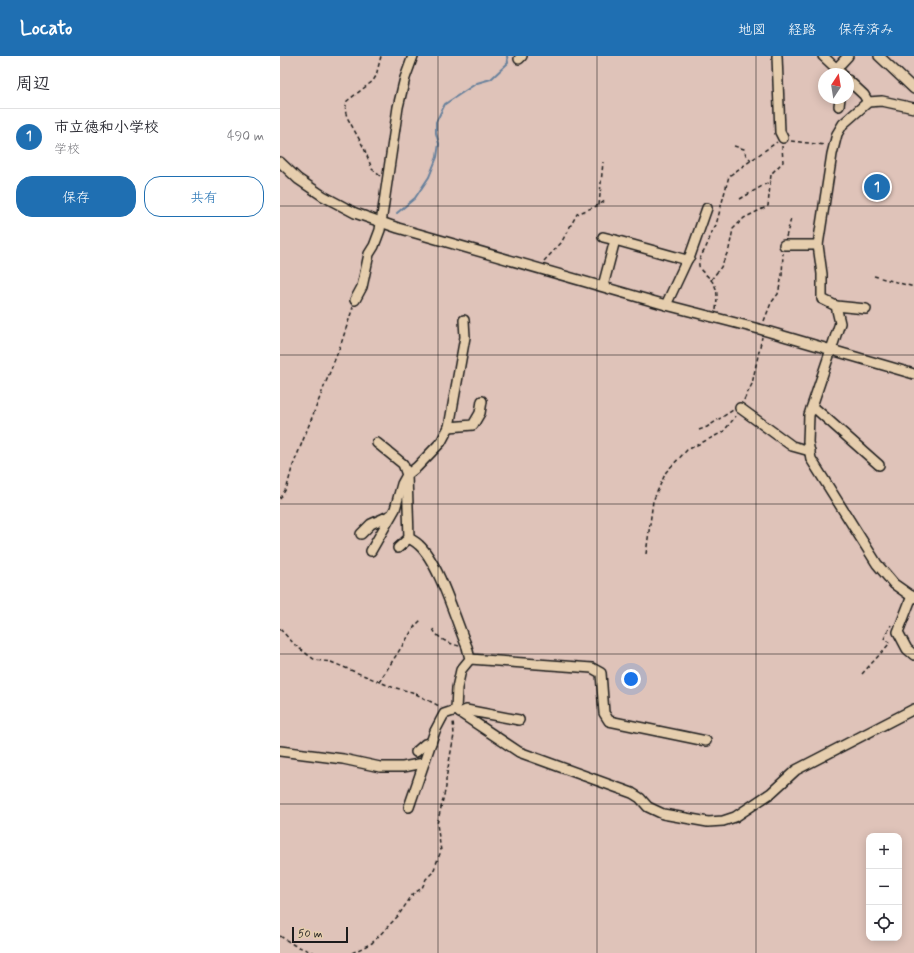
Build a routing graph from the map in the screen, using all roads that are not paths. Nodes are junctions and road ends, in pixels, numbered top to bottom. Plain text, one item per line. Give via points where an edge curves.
1 (413, 56) edge
2 (777, 56) edge
3 (823, 56) edge
4 (848, 56) edge
5 (879, 56) edge
6 (835, 68) edge
7 (842, 68) edge
8 (854, 86) edge
9 (914, 89) edge
10 (868, 102) junction
11 (914, 108) edge
12 (783, 138) road end
13 (280, 162) edge
14 (707, 208) dead end
15 (381, 222) junction
16 (603, 237) dead end
17 (615, 240) junction
18 (784, 245) road end
19 (818, 245) junction
20 (687, 260) junction
21 (603, 286) junction
22 (355, 300) road end
23 (666, 305) junction
24 (836, 306) junction
25 (866, 309) dead end
26 (464, 320) dead end
27 (830, 350) junction
28 (914, 374) edge
29 (482, 401) dead end
30 (740, 408) road end
31 (811, 409) junction
32 (449, 428) junction
33 (377, 443) dead end
34 (810, 451) junction
35 (879, 465) dead end
36 (407, 475) junction
37 (391, 515) junction
38 (361, 534) dead end
39 (409, 538) junction
40 (398, 548) dead end
41 (372, 551) dead end
42 (913, 597) edge
43 (914, 655) edge
44 (470, 659) junction
45 (914, 709) edge
46 (458, 712) junction
47 (519, 720) dead end
48 (706, 741) dead end
49 (431, 743) junction
50 (280, 751) edge
51 (416, 752) dead end
52 (424, 763) junction
53 (410, 807) dead end

1 - 15 street via 398,107
2 - 12 street via 780,132
3 - 6 street
4 - 7 street
5 - 9 street
8 - 10 street
10 - 11 street via 882,101
10 - 19 street via 843,124 837,134
13 - 15 street via 298,179 324,196 355,213
14 - 20 street
15 - 21 street
15 - 22 street via 369,254 362,286
16 - 17 street
17 - 20 street
17 - 21 street
18 - 19 street
19 - 24 street via 822,299
20 - 23 street
21 - 23 street
23 - 27 street
24 - 25 street
24 - 27 street via 840,322
26 - 32 street via 465,336
27 - 28 street
27 - 31 street
29 - 32 street via 480,413 473,426
30 - 34 street via 792,446
31 - 34 street via 808,442
31 - 35 street via 818,410
32 - 36 street via 441,442
33 - 36 street via 403,464
34 - 42 street via 811,459 877,564 894,584
36 - 37 street
36 - 39 street
37 - 38 street via 371,524
37 - 41 street
39 - 40 street
39 - 44 street via 419,545 439,577
42 - 43 street via 898,632 907,649
44 - 46 street via 461,670 457,688
44 - 48 street via 592,668 600,673 604,713 609,721
45 - 46 street via 796,770 771,792 735,817 708,822 663,814 632,793 519,752
46 - 47 street via 466,710
46 - 49 street via 444,714
49 - 51 street
49 - 52 street
50 - 52 street via 343,759 380,767 403,767
52 - 53 street

